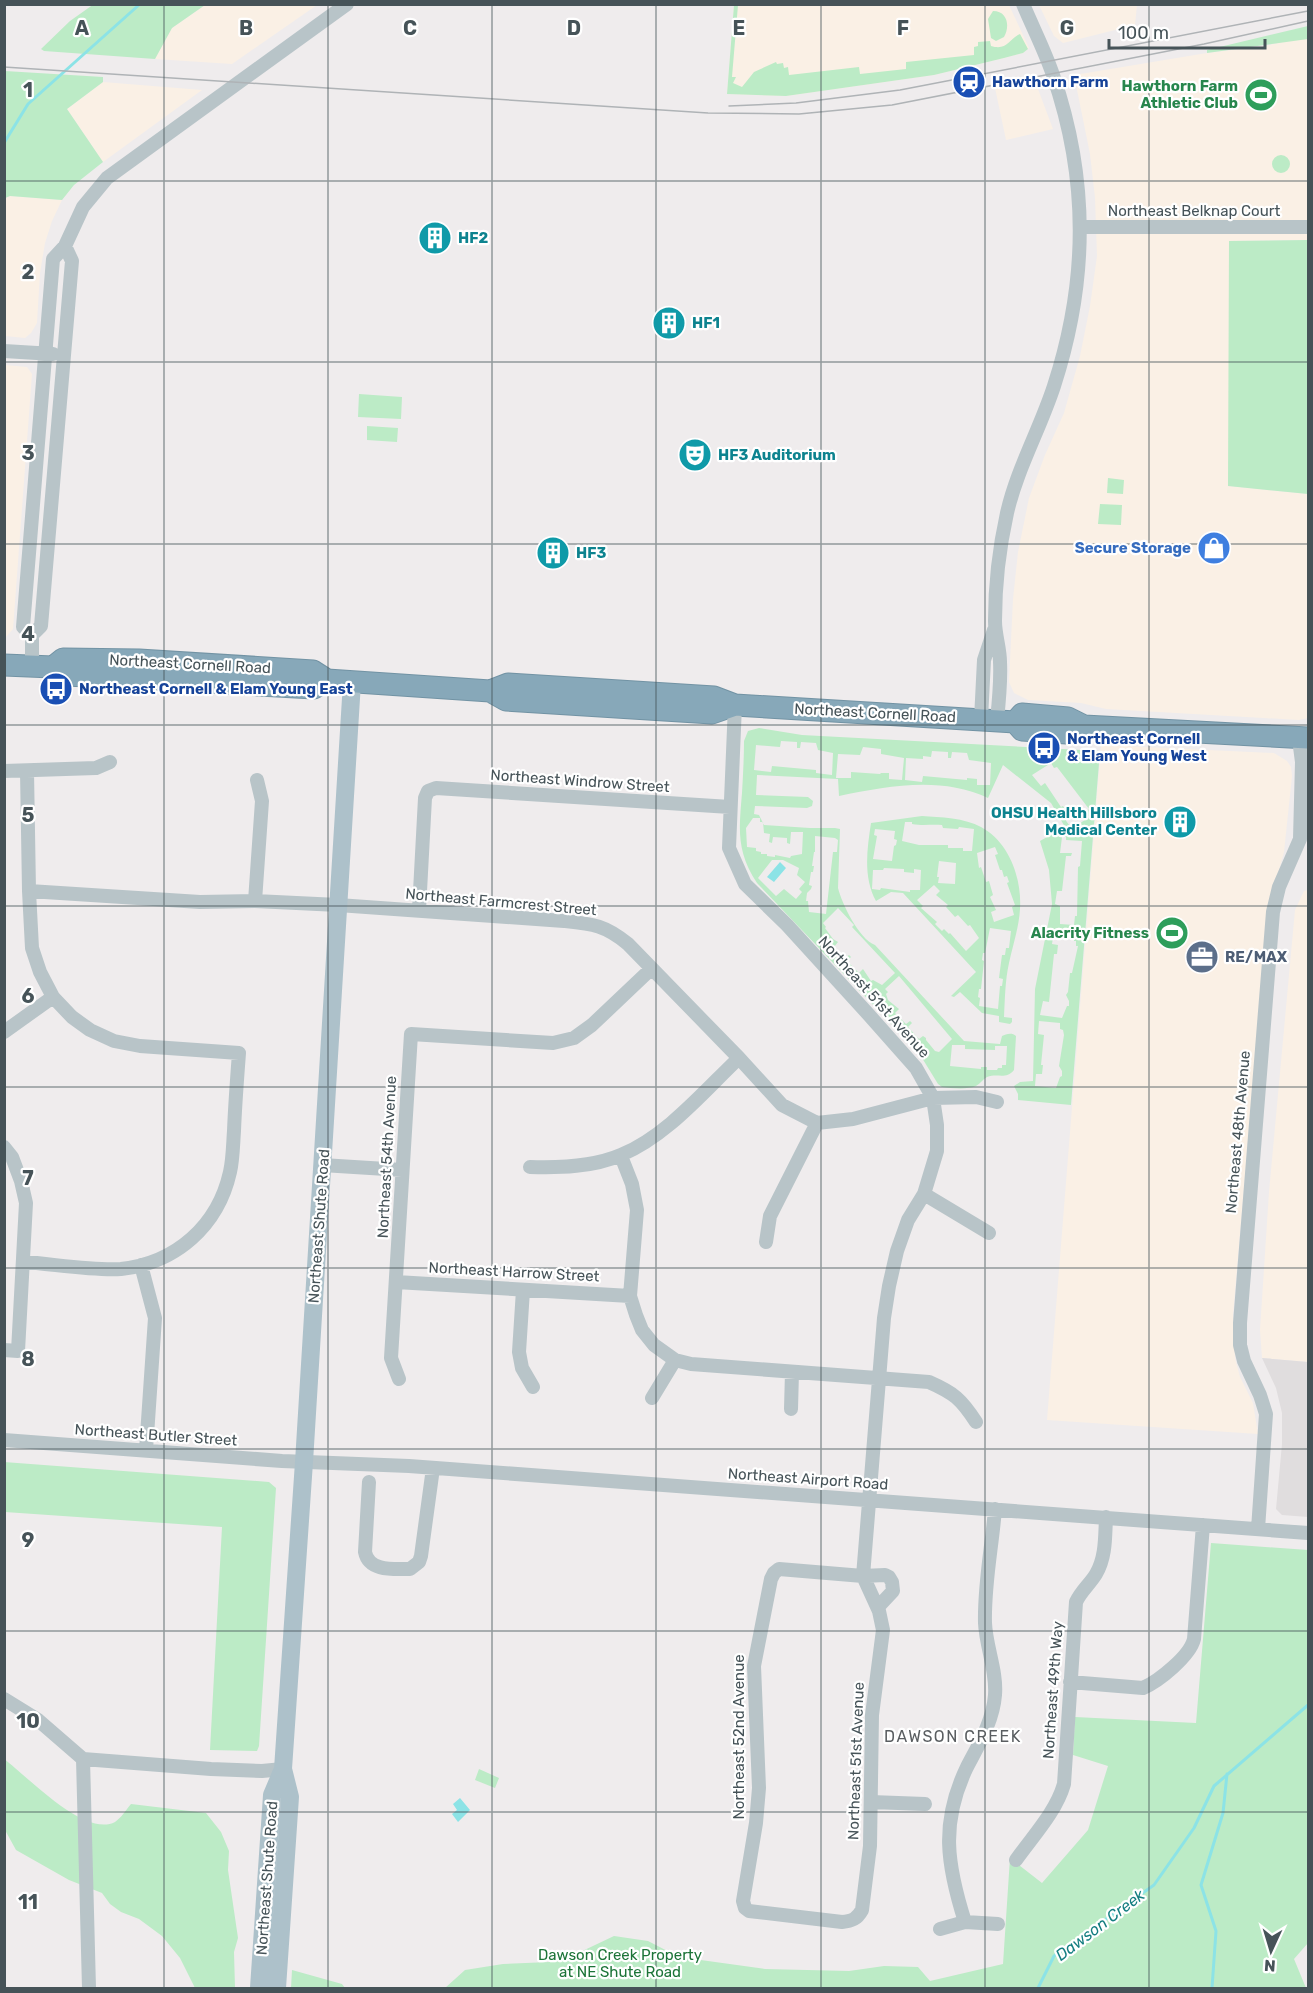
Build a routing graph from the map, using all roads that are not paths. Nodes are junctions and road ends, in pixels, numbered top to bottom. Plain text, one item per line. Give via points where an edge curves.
1 (347, 4) edge
2 (1023, 4) edge
3 (1080, 227) junction
4 (1308, 227) edge
5 (65, 246) junction
6 (4, 351) edge
7 (46, 353) junction
8 (64, 354) junction
9 (32, 635) junction
10 (4, 665) edge
11 (32, 666) junction
12 (352, 682) junction
13 (735, 705) junction
14 (998, 720) junction
15 (1304, 738) edge
16 (110, 762) dead end
17 (4, 771) edge
18 (27, 771) junction
19 (257, 780) dead end
20 (730, 807) junction
21 (29, 891) junction
22 (255, 901) junction
23 (338, 905) junction
24 (419, 910) junction
25 (651, 969) junction
26 (52, 997) junction
27 (4, 1032) edge
28 (739, 1058) junction
29 (933, 1098) junction
30 (997, 1102) dead end
31 (817, 1123) junction
32 (4, 1147) edge
33 (621, 1156) junction
34 (322, 1164) junction
35 (530, 1167) dead end
36 (402, 1170) junction
37 (924, 1194) junction
38 (989, 1233) dead end
39 (766, 1242) dead end
40 (24, 1262) junction
41 (141, 1265) junction
42 (396, 1282) junction
43 (523, 1290) junction
44 (630, 1296) junction
45 (11, 1351) edge
46 (675, 1360) junction
47 (792, 1372) junction
48 (879, 1378) junction
49 (399, 1379) dead end
50 (533, 1387) dead end
51 (652, 1398) dead end
52 (791, 1409) dead end
53 (976, 1422) dead end
54 (4, 1440) edge
55 (146, 1450) junction
56 (304, 1462) junction
57 (433, 1468) junction
58 (369, 1482) dead end
59 (869, 1500) junction
60 (995, 1509) junction
61 (1106, 1517) junction
62 (1203, 1525) junction
63 (1258, 1529) junction
64 (1308, 1533) edge
65 (863, 1576) junction
66 (878, 1607) junction
67 (1070, 1682) junction
68 (4, 1699) edge
69 (83, 1759) junction
70 (283, 1769) junction
71 (871, 1802) junction
72 (925, 1804) dead end
73 (1016, 1860) dead end
74 (858, 1917) joint
75 (965, 1922) junction
76 (998, 1924) dead end
77 (940, 1929) dead end
78 (89, 1989) edge
79 (259, 1989) edge
80 (277, 1989) edge

1 - 5 street via 107,178 83,207
2 - 3 street via 1053,74 1070,134
3 - 4 street, Northeast Belknap Court
3 - 14 street via 1078,284 1065,348 1007,513 997,578 995,625 984,660
5 - 7 street via 53,259
5 - 8 street via 72,261
6 - 7 street
7 - 8 street
7 - 9 street via 23,627
8 - 9 street via 41,626
9 - 11 street
10 - 11 highway, Northeast Cornell Road
11 - 12 highway, Northeast Cornell Road via 53,667 62,675 314,688 327,680
12 - 13 highway, Northeast Cornell Road via 490,691 507,684 714,696
12 - 23 main road, Northeast Shute Road
13 - 14 highway, Northeast Cornell Road
13 - 20 street, Northeast 51st Avenue
14 - 15 highway, Northeast Cornell Road via 1022,714 1068,718 1084,726
15 - 63 street, Northeast 48th Avenue via 1300,839 1279,887 1273,912 1240,1323 1244,1361 1266,1414
16 - 18 street via 96,768
17 - 18 street
18 - 21 street
19 - 22 street via 262,801
20 - 24 street, Northeast Windrow Street via 436,788 428,791 425,798
20 - 29 street, Northeast 51st Avenue via 729,848 745,884 916,1068
21 - 22 street, Northeast Farmcrest Street via 200,902
21 - 26 street via 32,948
22 - 23 street, Northeast Farmcrest Street
23 - 24 street, Northeast Farmcrest Street
23 - 34 main road, Northeast Shute Road
24 - 25 street, Northeast Farmcrest Street via 597,925 613,931
25 - 28 street, Northeast Farmcrest Street
25 - 36 street, Northeast 54th Avenue via 592,1025 563,1041 411,1034
26 - 27 street
26 - 41 street via 90,1030 114,1041 239,1053 231,1170 218,1207 207,1225 184,1246
28 - 31 street, Northeast Farmcrest Street via 782,1105
28 - 33 street via 676,1119
29 - 30 street via 976,1097
29 - 31 street via 854,1119
29 - 37 street, Northeast 51st Avenue via 937,1151
31 - 39 street via 770,1216
32 - 40 street via 12,1157 26,1203
33 - 35 street via 581,1166
33 - 44 street via 637,1210
34 - 36 street
34 - 56 main road, Northeast Shute Road
36 - 42 street, Northeast 54th Avenue
37 - 38 street
37 - 48 street, Northeast 51st Avenue via 908,1220 897,1251 889,1286
40 - 41 street via 119,1269
40 - 45 street
41 - 55 street via 155,1318
42 - 43 street, Northeast Harrow Street
42 - 49 street, Northeast 54th Avenue via 391,1358
43 - 44 street, Northeast Harrow Street
43 - 50 street via 519,1352 522,1368
44 - 46 street via 642,1330 654,1345
46 - 47 street
46 - 51 street
47 - 48 street
47 - 52 street
48 - 53 street via 929,1382 962,1401
48 - 59 street, Northeast 51st Avenue
54 - 55 street, Northeast Butler Street
55 - 56 street, Northeast Butler Street
56 - 57 street, Northeast Airport Road
56 - 70 main road, Northeast Shute Road
57 - 58 street via 421,1556 410,1569 383,1568 367,1559
57 - 59 street, Northeast Airport Road
59 - 60 street, Northeast Airport Road
59 - 65 street, Northeast 51st Avenue
60 - 61 street, Northeast Airport Road
60 - 75 street via 985,1599 995,1695 991,1718 958,1786 949,1829 953,1884
61 - 62 street, Northeast Airport Road
61 - 67 street, Northeast 49th Way via 1100,1566 1076,1602
62 - 63 street, Northeast Airport Road
62 - 67 street via 1194,1639 1187,1655 1143,1688
63 - 64 street, Northeast Airport Road
65 - 66 street, Northeast 51st Avenue
65 - 66 street via 885,1575 892,1582 892,1591
65 - 74 street, Northeast 52nd Avenue via 779,1569 771,1579 754,1666 759,1788 743,1901 745,1908 757,1914 842,1922
66 - 71 street, Northeast 51st Avenue via 883,1630 872,1715
67 - 73 street, Northeast 49th Way via 1064,1784 1060,1796
68 - 69 street via 38,1720
69 - 70 street via 221,1769
69 - 78 street
70 - 79 main road, Northeast Shute Road via 272,1795
70 - 80 main road, Northeast Shute Road via 290,1798
71 - 72 street
71 - 74 street, Northeast 51st Avenue via 870,1846
75 - 76 street
75 - 77 street

